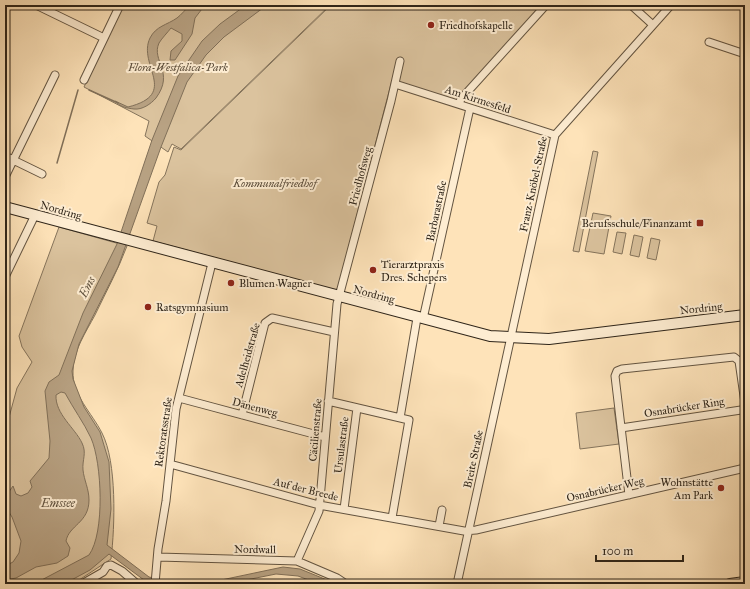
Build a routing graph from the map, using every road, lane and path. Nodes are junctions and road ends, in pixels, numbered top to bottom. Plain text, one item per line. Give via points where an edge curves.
1 (36, 5) edge
2 (120, 5) edge
3 (546, 5) edge
4 (631, 5) edge
5 (671, 5) edge
6 (653, 25) junction
7 (104, 38) junction
8 (709, 42) dead end
9 (745, 54) edge
10 (400, 61) dead end
11 (55, 75) dead end
12 (84, 80) dead end
13 (395, 84) junction
14 (459, 104) junction
15 (470, 108) junction
16 (555, 135) junction
17 (5, 156) edge
18 (13, 160) junction
19 (42, 174) dead end
20 (5, 176) edge
21 (5, 207) edge
22 (34, 215) junction
23 (212, 263) junction
24 (5, 277) edge
25 (339, 297) junction
26 (745, 315) edge
27 (420, 318) junction
28 (334, 332) junction
29 (512, 338) junction
30 (179, 398) junction
31 (328, 402) junction
32 (357, 408) junction
33 (242, 415) junction
34 (400, 418) junction
35 (622, 428) junction
36 (325, 437) junction
37 (170, 464) junction
38 (745, 468) edge
39 (629, 495) junction
40 (319, 505) junction
41 (344, 509) junction
42 (442, 510) dead end
43 (392, 518) junction
44 (439, 526) junction
45 (469, 530) junction
46 (158, 557) junction
47 (297, 561) junction
48 (155, 581) edge
49 (745, 582) edge
50 (82, 584) edge
51 (137, 584) edge
52 (346, 584) edge
53 (458, 584) edge
54 (730, 584) edge

1 - 7 street
2 - 7 street
3 - 14 street via 461,98
4 - 6 street
5 - 6 street, Franz-Knöbel-Straße
6 - 16 street, Franz-Knöbel-Straße
7 - 12 street
8 - 9 street
10 - 13 street, Friedhofsweg
11 - 18 street
13 - 14 street, Am Kirmesfeld
13 - 25 street, Friedhofsweg
14 - 15 street, Am Kirmesfeld
15 - 16 street, Am Kirmesfeld
15 - 27 street, Barbarastraße
16 - 29 street, Franz-Knöbel-Straße
17 - 18 street
18 - 19 street
18 - 20 street
21 - 22 main road, Nordring
22 - 23 main road, Nordring
22 - 24 street
23 - 25 main road, Nordring
23 - 30 street, Rektoratsstraße
25 - 27 main road, Nordring
25 - 28 street, Cäcilienstraße
26 - 29 main road, Nordring via 549,339
27 - 29 main road, Nordring via 484,335
27 - 34 street, Barbarastraße
28 - 31 street, Cäcilienstraße
28 - 33 street, Adelheidstraße via 272,318 265,323
29 - 45 street, Breite Straße
30 - 33 street, Dänenweg
30 - 37 street, Rektoratsstraße
31 - 32 street, Ursulastraße
31 - 36 street, Cäcilienstraße
32 - 34 street, Ursulastraße
32 - 41 street, Ursulastraße
33 - 36 street, Dänenweg
34 - 43 street via 409,420
35 - 35 street, Osnabrücker Ring via 615,369 734,357 739,361 745,403 741,410
35 - 39 street, Osnabrücker Ring
36 - 40 street, Cäcilienstraße
37 - 40 street, Auf der Breede
37 - 46 street, Rektoratsstraße
38 - 39 street, Osnabrücker Weg
39 - 45 street, Osnabrücker Weg
40 - 41 street, Auf der Breede
40 - 47 street, Cäcilienstraße via 319,511
41 - 43 street, Auf der Breede
42 - 44 street
43 - 44 street, Auf der Breede
44 - 45 street, Auf der Breede
45 - 53 street, Breite Straße
46 - 47 street, Nordwall
46 - 48 street, Rektoratsstraße
47 - 52 street, Nordwall
49 - 54 main road
50 - 51 street via 104,572 107,566 114,567

